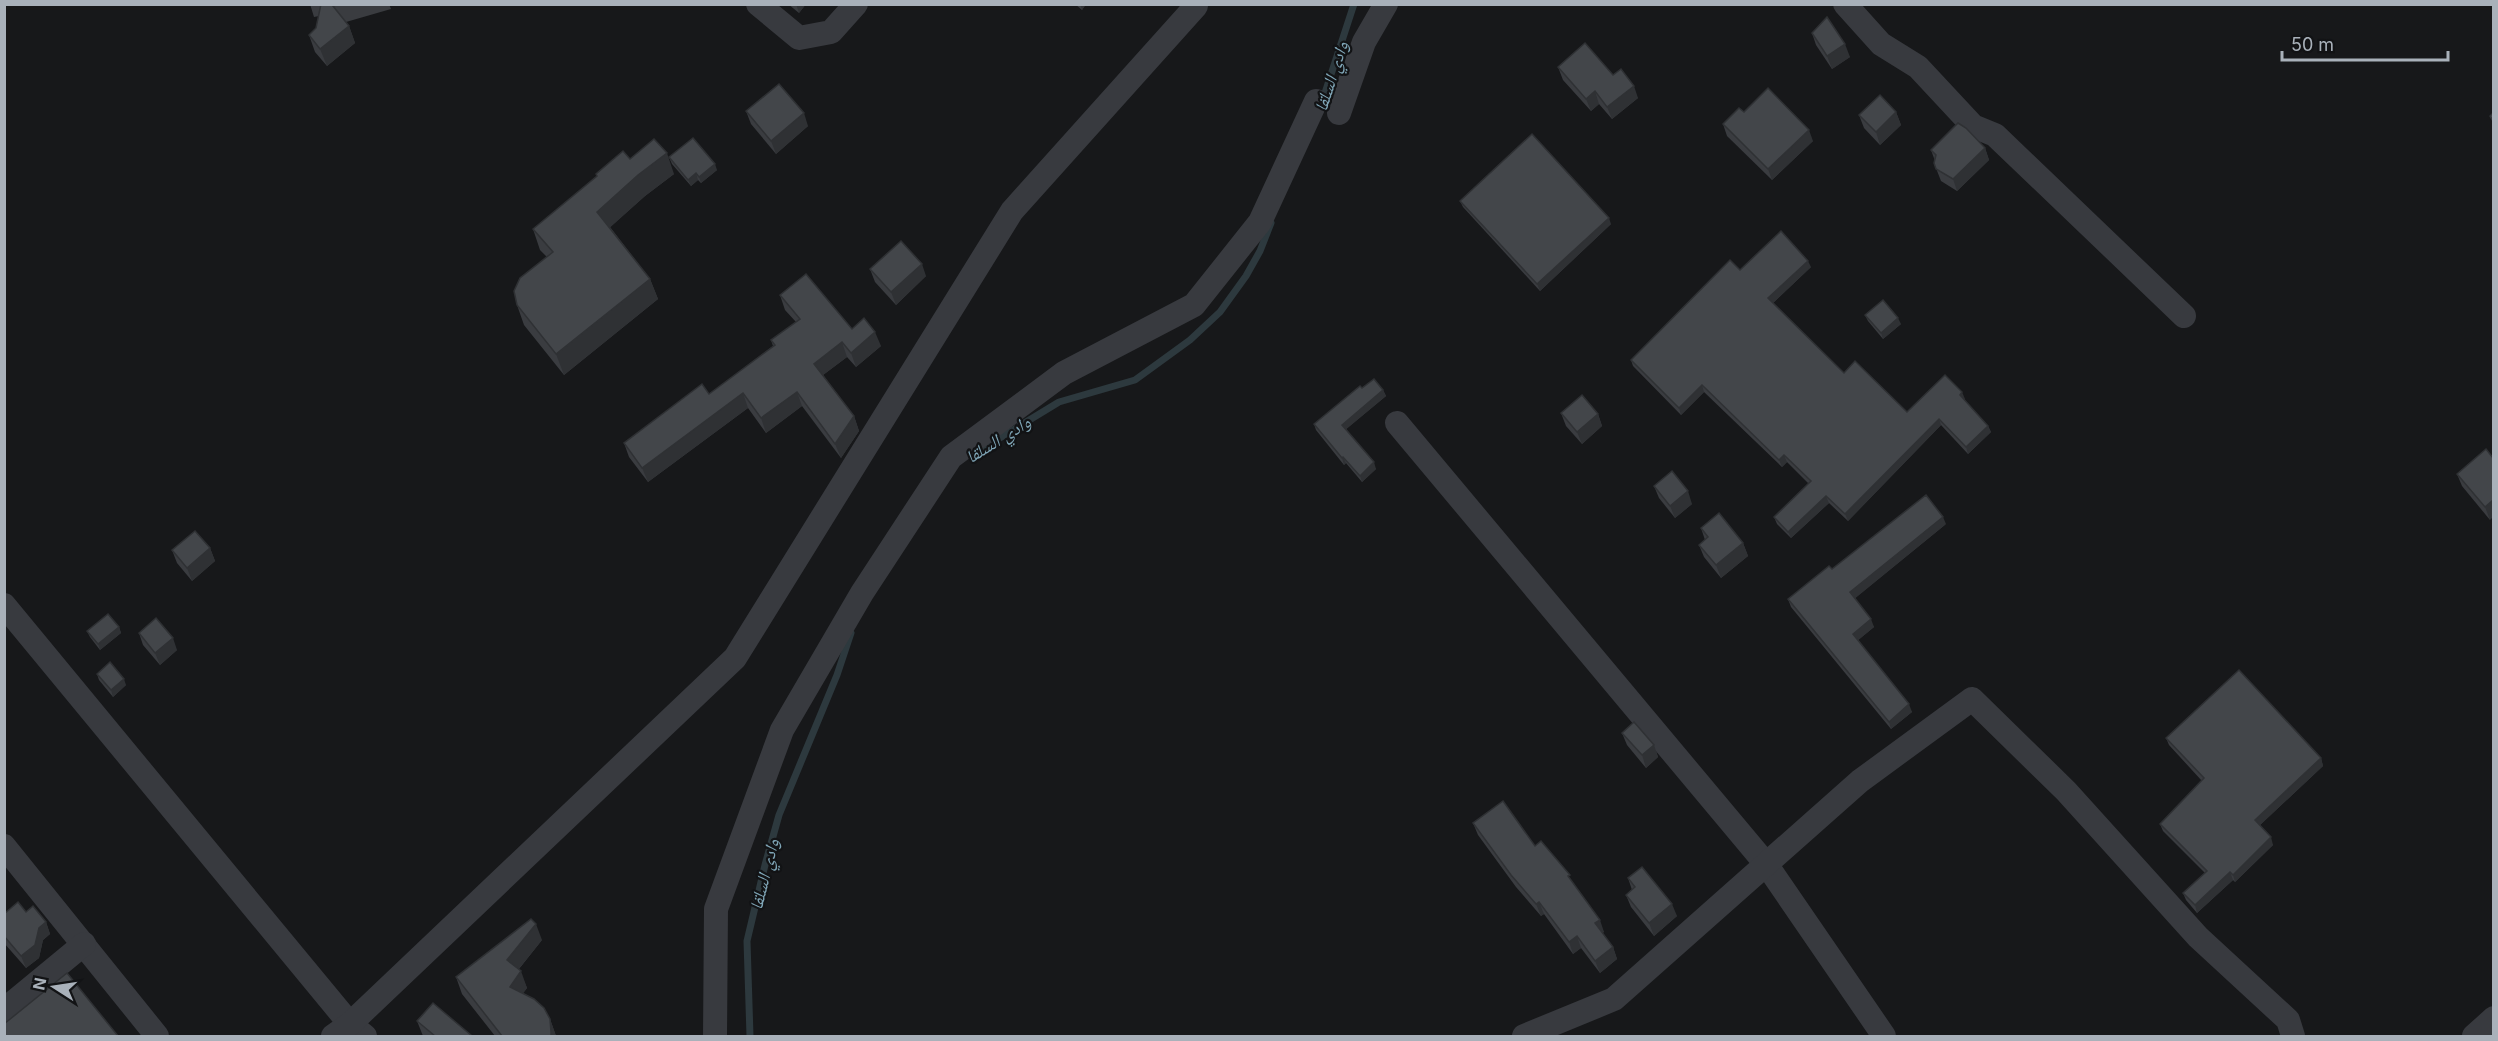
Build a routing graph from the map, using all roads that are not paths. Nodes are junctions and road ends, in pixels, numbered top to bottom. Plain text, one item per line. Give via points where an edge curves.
1 (758, 4) edge
2 (856, 4) edge
3 (1386, 4) edge
4 (1845, 4) edge
5 (1196, 6) dead end
6 (1316, 101) dead end
7 (1339, 113) dead end
8 (2184, 316) dead end
9 (1396, 423) dead end
10 (4, 605) edge
11 (5, 846) edge
12 (1766, 864) junction
13 (84, 944) junction
14 (4, 1010) edge
15 (2493, 1018) edge
16 (350, 1032) edge
17 (157, 1036) edge
18 (715, 1036) edge
19 (1524, 1036) edge
20 (1884, 1036) edge
21 (2293, 1036) edge
22 (2474, 1036) edge

1 - 2 street via 799,38 831,32
3 - 7 street via 1364,42
4 - 8 street via 1881,44 1918,67 1973,126 1995,135
5 - 16 street via 1012,211 735,658 602,782
6 - 18 street via 1260,222 1194,304 1064,373 951,457 862,593 782,730 716,909
9 - 12 street
10 - 16 street
11 - 13 street
12 - 19 street via 1614,999
12 - 20 street
12 - 21 street via 1860,781 1972,699 2066,790 2198,937 2288,1020
13 - 14 street
13 - 17 street
15 - 22 street

